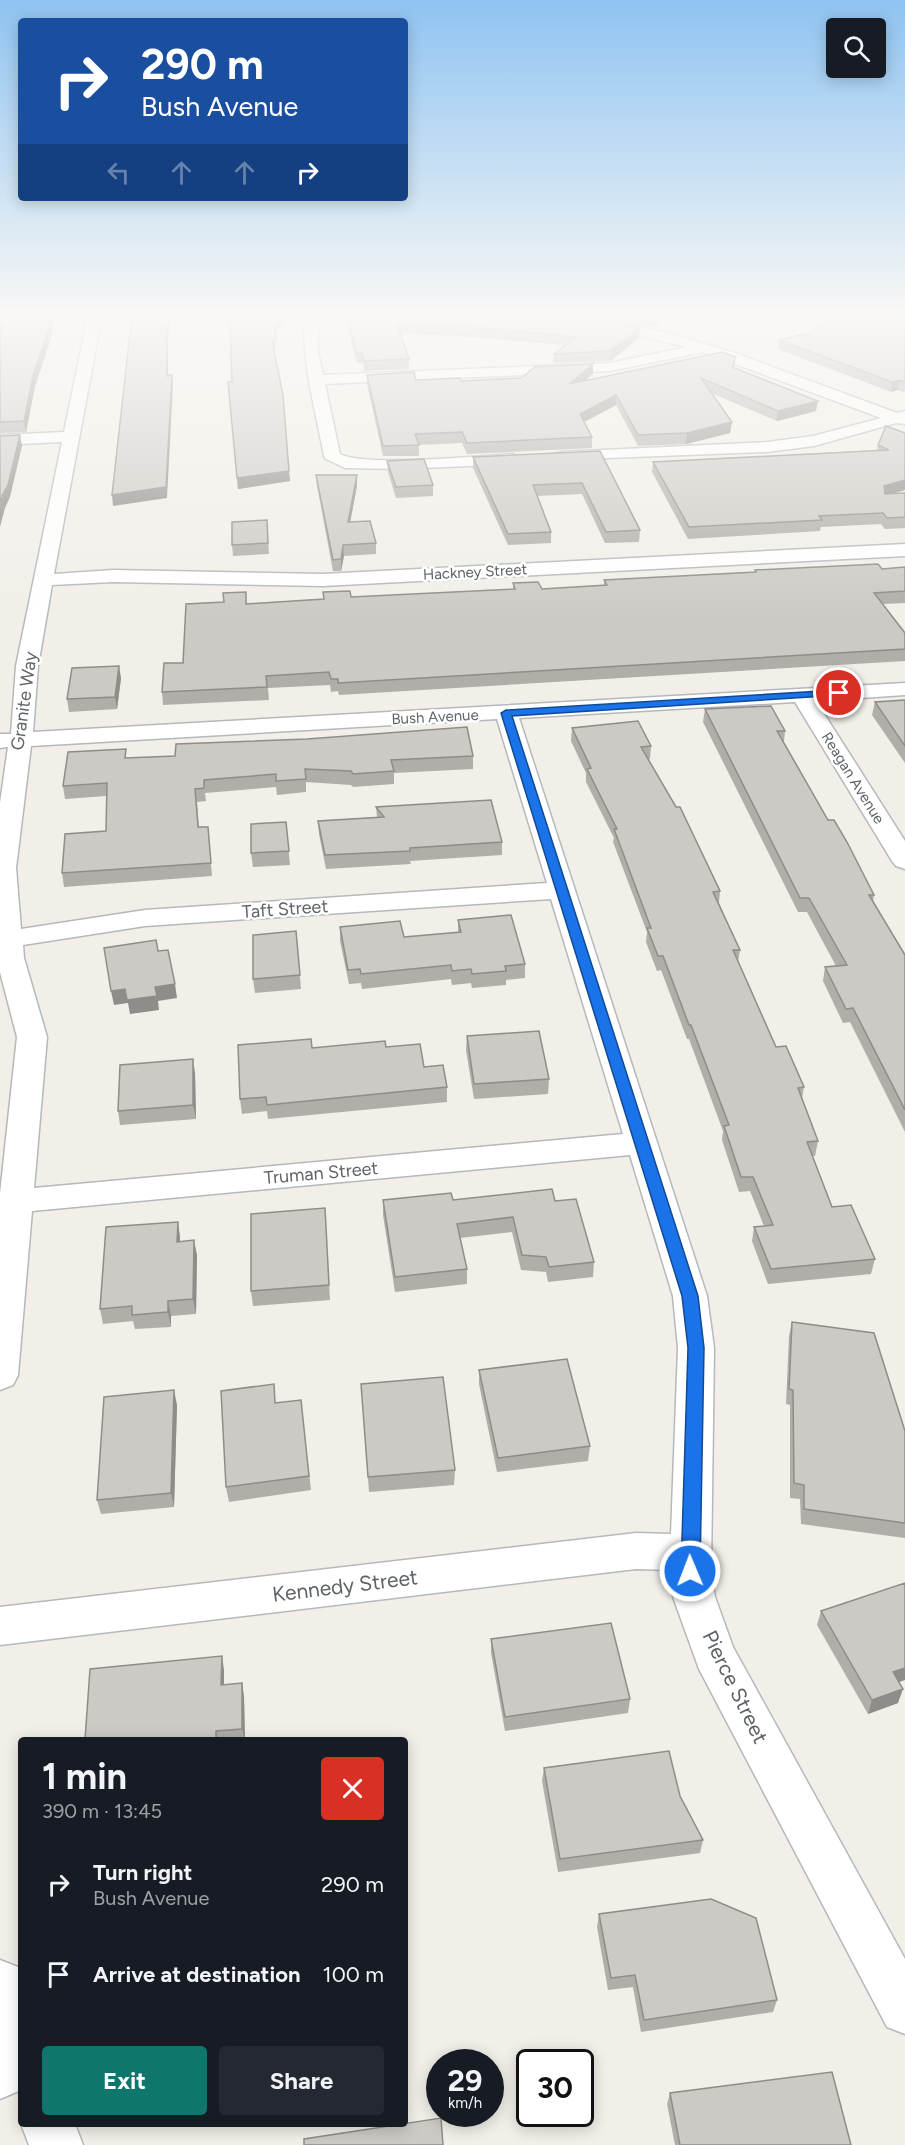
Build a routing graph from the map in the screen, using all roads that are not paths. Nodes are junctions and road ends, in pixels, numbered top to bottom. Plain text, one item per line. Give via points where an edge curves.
1 (75, 415) edge
2 (323, 415) edge
3 (902, 419) edge
4 (71, 437) junction
5 (0, 440) edge
6 (905, 550) edge
7 (44, 580) junction
8 (905, 689) edge
9 (802, 695) junction
10 (506, 713) junction
11 (10, 741) edge
12 (905, 861) edge
13 (562, 890) junction
14 (9, 939) junction
15 (642, 1143) junction
16 (8, 1204) edge
17 (0, 1375) edge
18 (689, 1553) junction
19 (0, 1626) edge
20 (0, 1985) edge
21 (905, 2009) edge
22 (18, 2043) edge
23 (18, 2062) edge
24 (0, 2073) edge
25 (49, 2127) edge
26 (56, 2145) edge

1 - 4 street, Granite Way
2 - 3 street via 332,456 345,463 399,464 767,447 814,441
4 - 5 street
4 - 7 street, Granite Way
6 - 7 street, Hackney Street via 323,580 113,576
7 - 11 street, Granite Way
8 - 9 street, Bush Avenue
9 - 10 street, Bush Avenue
9 - 12 street, Reagan Avenue
10 - 11 street, Bush Avenue
10 - 13 street, Pierce Street
11 - 14 street, Granite Way via 3,868
13 - 14 street, Taft Street via 145,918
13 - 15 street, Pierce Street
14 - 16 street, Granite Way via 10,958 32,1037
15 - 16 street, Truman Street
15 - 18 street, Pierce Street via 690,1296 696,1348
16 - 17 street, Granite Way
18 - 19 street, Kennedy Street via 636,1551
18 - 21 street, Pierce Street via 694,1596 714,1655
20 - 22 street
23 - 24 street
25 - 26 street

